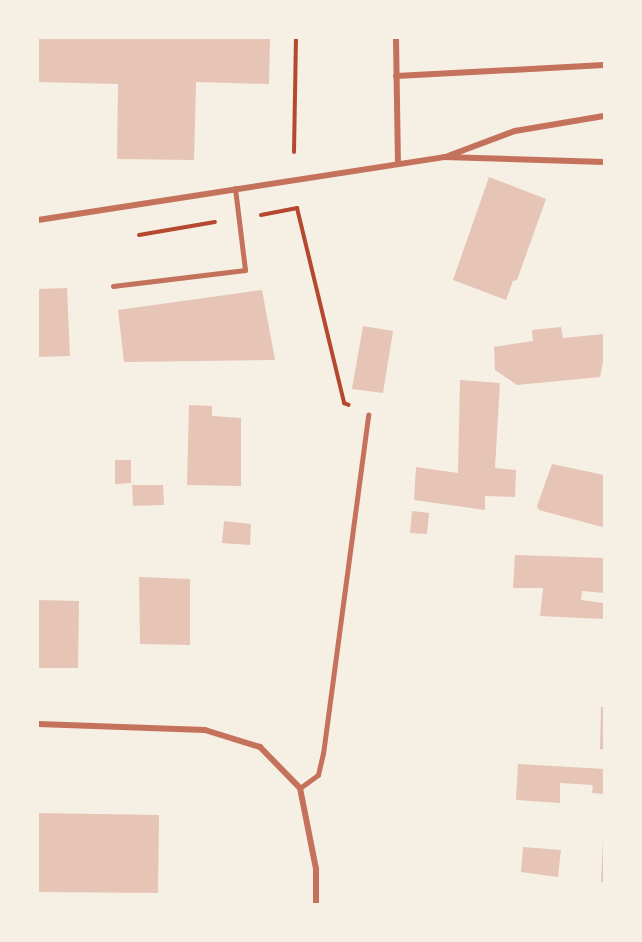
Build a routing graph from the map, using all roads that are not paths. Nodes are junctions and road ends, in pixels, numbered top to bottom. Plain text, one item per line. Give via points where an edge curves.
1 (396, 38) edge
2 (604, 65) edge
3 (396, 76) junction
4 (604, 116) edge
5 (444, 157) junction
6 (604, 162) edge
7 (398, 164) junction
8 (235, 189) junction
9 (38, 220) edge
10 (113, 286) dead end
11 (368, 415) road end
12 (38, 724) edge
13 (300, 788) junction
14 (316, 904) edge

1 - 3 street
2 - 3 street
3 - 7 street
4 - 5 street via 515,131
5 - 6 street
5 - 7 street
7 - 8 street
8 - 9 street
8 - 10 lane via 245,270
11 - 13 lane via 323,754 318,775
12 - 13 street via 205,730 260,747
13 - 14 street via 316,869

